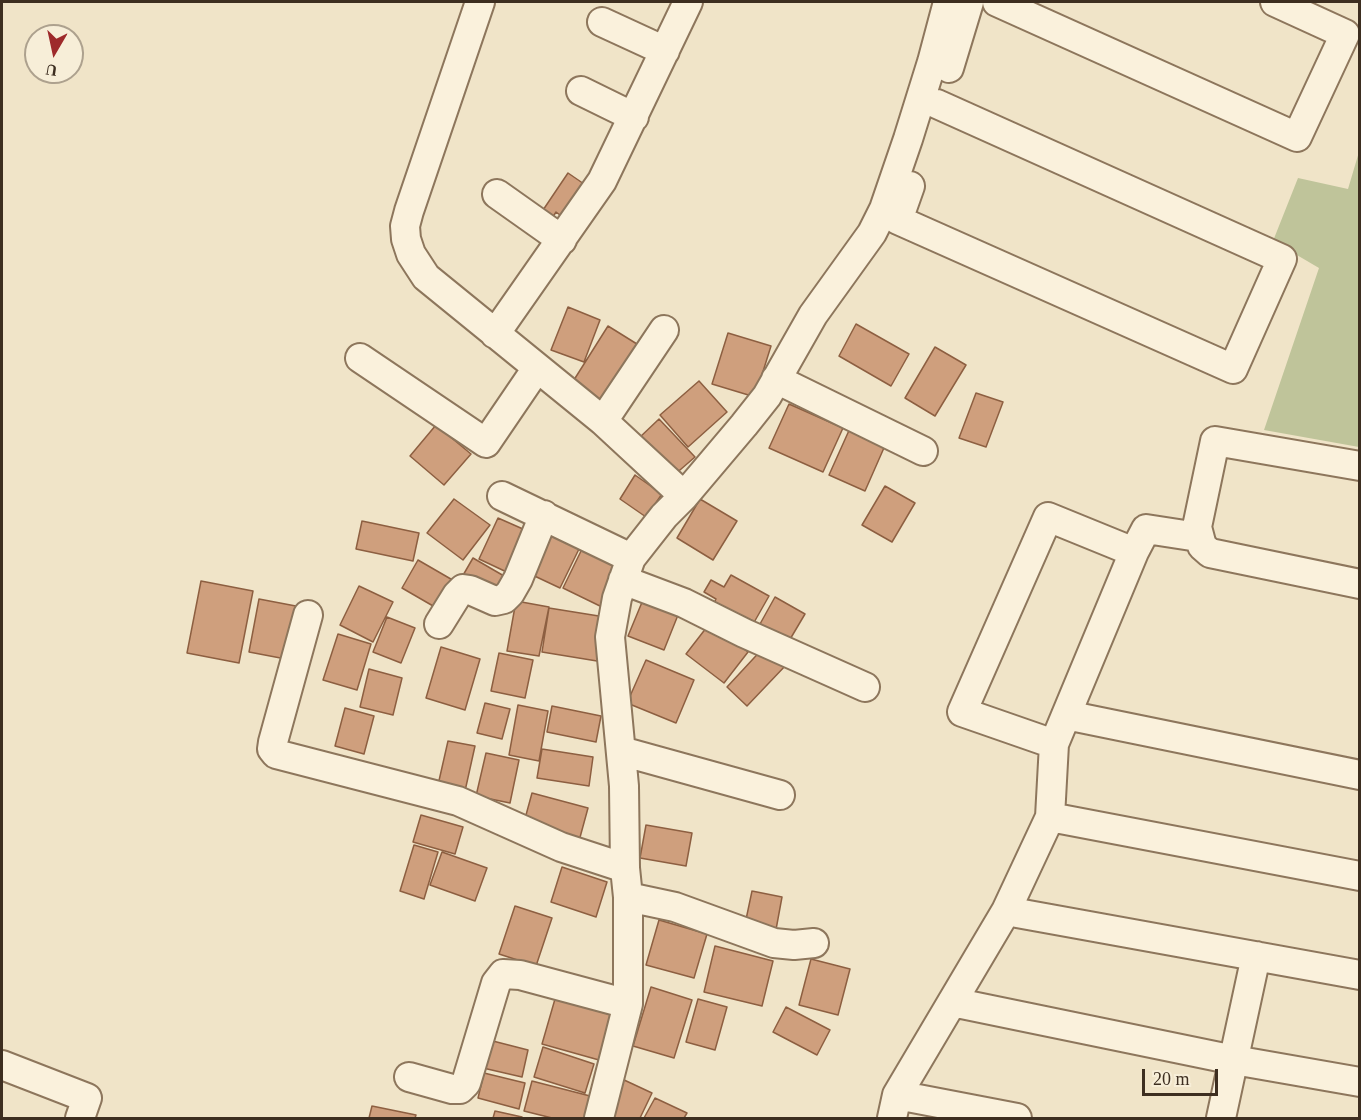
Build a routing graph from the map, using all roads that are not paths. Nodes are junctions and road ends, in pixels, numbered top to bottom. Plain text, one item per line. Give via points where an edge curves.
1 (480, 2) edge
2 (688, 2) edge
3 (948, 2) edge
4 (969, 2) edge
5 (997, 2) edge
6 (1275, 2) edge
7 (602, 22) dead end
8 (665, 51) junction
9 (581, 92) dead end
10 (937, 104) junction
11 (634, 117) junction
12 (497, 194) dead end
13 (562, 240) junction
14 (664, 330) dead end
15 (495, 333) junction
16 (360, 358) dead end
17 (537, 368) junction
18 (776, 379) junction
19 (603, 421) junction
20 (923, 451) dead end
21 (1359, 466) edge
22 (502, 496) dead end
23 (684, 496) junction
24 (544, 515) junction
25 (1198, 537) junction
26 (1134, 552) junction
27 (627, 569) junction
28 (1359, 584) edge
29 (308, 615) dead end
30 (440, 624) dead end
31 (865, 687) dead end
32 (1066, 715) junction
33 (1054, 744) junction
34 (621, 751) junction
35 (1359, 775) edge
36 (780, 795) dead end
37 (1050, 817) junction
38 (625, 868) junction
39 (1359, 876) edge
40 (628, 897) junction
41 (1006, 910) junction
42 (814, 943) dead end
43 (1256, 956) junction
44 (1359, 975) edge
45 (952, 1002) junction
46 (628, 1004) junction
47 (1234, 1060) junction
48 (2, 1065) edge
49 (409, 1077) dead end
50 (1359, 1082) edge
51 (895, 1107) edge
52 (80, 1119) edge
53 (599, 1119) edge
54 (1017, 1119) edge
55 (1221, 1119) edge

1 - 15 street via 405,226 411,254 426,277
2 - 8 street
3 - 18 street via 884,209 872,233 813,315
4 - 10 street
5 - 6 street via 1298,137 1345,34
7 - 8 street
8 - 11 street
9 - 11 street
10 - 10 street via 898,220 1233,369 1282,259
11 - 13 street via 602,181
12 - 13 street
13 - 15 street
14 - 19 street
15 - 17 street
16 - 17 street via 486,443
17 - 19 street
18 - 20 street
18 - 23 street via 767,396
19 - 23 street
21 - 25 street via 1215,441
22 - 24 street
23 - 27 street via 664,516
24 - 27 street
24 - 30 street via 510,593 495,601 463,589
25 - 26 street via 1146,529
25 - 28 street via 1210,553
26 - 32 street
26 - 33 street via 1048,518 962,712
27 - 31 street via 744,633
27 - 34 street via 612,616 610,637
29 - 38 street via 273,742 276,754 458,801 561,847
32 - 33 street
32 - 35 street
33 - 37 street
34 - 36 street
34 - 38 street
37 - 39 street
37 - 41 street
38 - 40 street
40 - 42 street via 675,907 774,943
40 - 46 street
41 - 43 street
41 - 45 street
43 - 44 street
43 - 47 street
45 - 47 street
45 - 51 street
46 - 49 street via 504,974 496,983 466,1083 460,1089 452,1089
46 - 53 street
47 - 50 street
47 - 55 street
48 - 52 street via 87,1098
51 - 54 street

